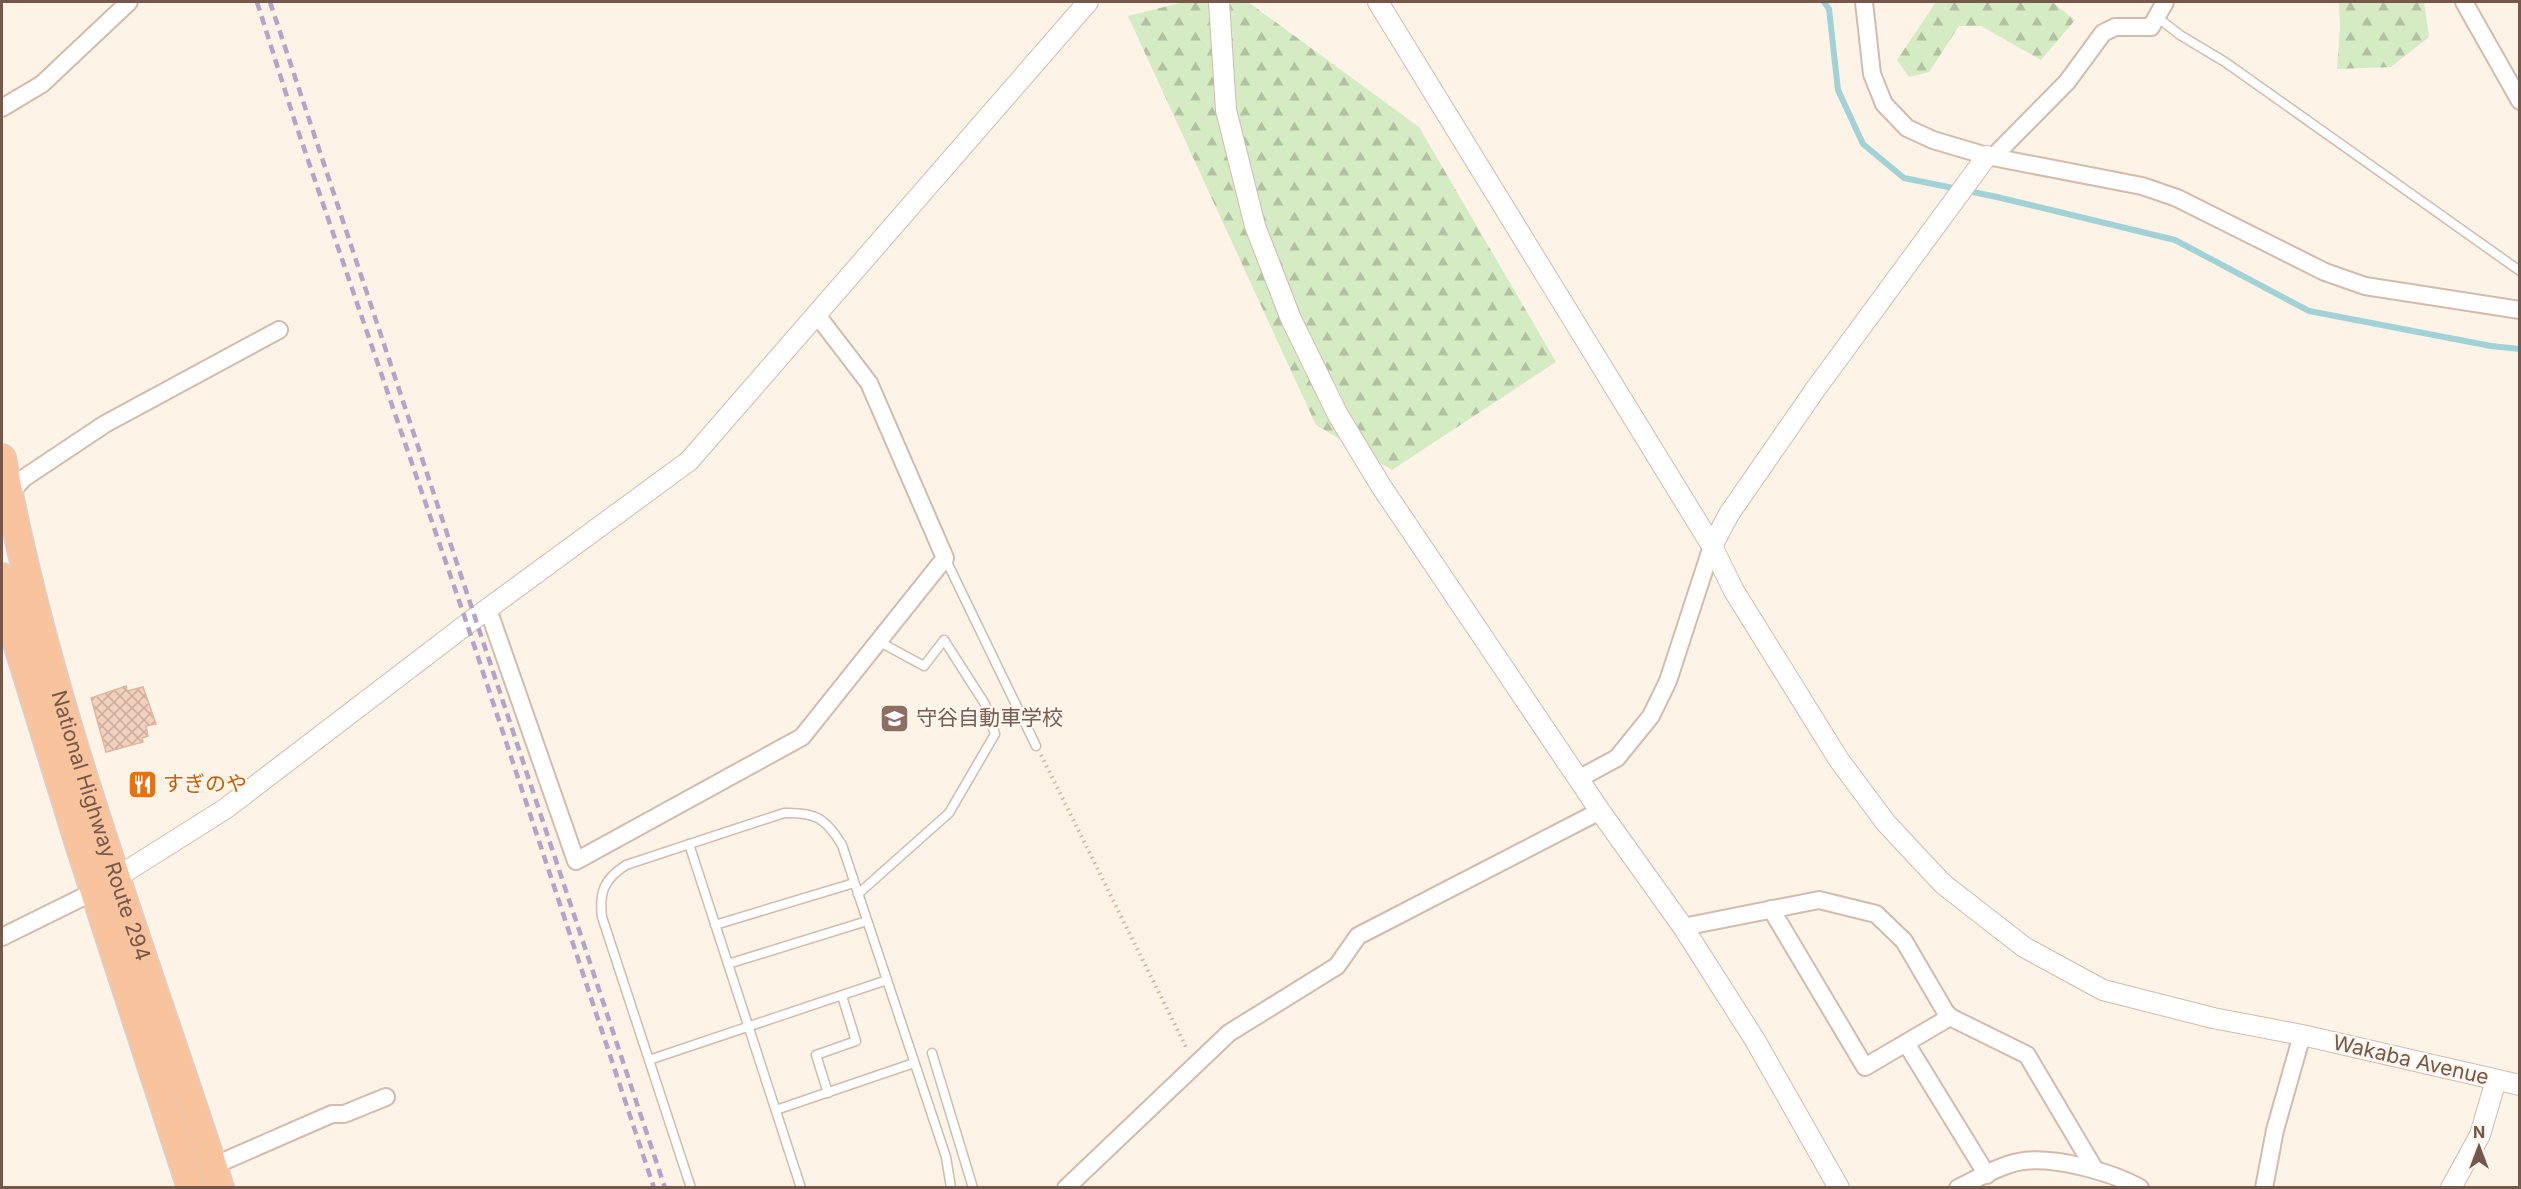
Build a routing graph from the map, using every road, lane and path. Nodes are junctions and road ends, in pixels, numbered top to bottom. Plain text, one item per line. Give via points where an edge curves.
1 (129, 2) edge
2 (1088, 2) edge
3 (1219, 2) edge
4 (1378, 2) edge
5 (1864, 2) edge
6 (2165, 2) edge
7 (2464, 2) edge
8 (2157, 17) junction
9 (2520, 101) edge
10 (2, 108) edge
11 (1990, 156) junction
12 (2520, 271) edge
13 (2520, 310) edge
14 (817, 315) junction
15 (279, 330) dead end
16 (2, 458) edge
17 (5, 500) edge
18 (1712, 546) junction
19 (945, 558) junction
20 (2, 577) edge
21 (488, 609) junction
22 (879, 641) junction
23 (1036, 746) joint
24 (1580, 778) junction
25 (1600, 811) junction
26 (689, 844) junction
27 (854, 883) junction
28 (106, 884) junction
29 (858, 894) junction
30 (1771, 909) junction
31 (867, 921) junction
32 (715, 925) junction
33 (1683, 927) junction
34 (2, 938) edge
35 (728, 964) junction
36 (887, 980) junction
37 (842, 996) junction
38 (1950, 1017) junction
39 (749, 1028) junction
40 (2302, 1035) junction
41 (1906, 1043) junction
42 (932, 1053) dead end
43 (649, 1060) junction
44 (914, 1063) junction
45 (1194, 1065) junction
46 (2496, 1080) junction
47 (2520, 1085) edge
48 (828, 1092) junction
49 (386, 1097) dead end
50 (776, 1110) junction
51 (2094, 1168) junction
52 (1987, 1175) junction
53 (216, 1177) edge
54 (191, 1188) edge
55 (691, 1188) edge
56 (801, 1188) edge
57 (951, 1188) edge
58 (973, 1188) edge
59 (1066, 1188) edge
60 (1839, 1188) edge
61 (1958, 1188) edge
62 (2140, 1188) edge
63 (2264, 1188) edge
64 (2451, 1188) edge

1 - 10 street via 42,84
2 - 14 street
3 - 24 street via 1226,110 1232,140 1255,226 1308,355 1338,415 1381,486
4 - 18 street, Wakaba Avenue
5 - 11 street via 1872,74 1884,104 1908,128 1933,140
6 - 8 street
7 - 9 street
8 - 11 street via 2151,27 2115,27 2103,33 2067,82
8 - 12 lane
11 - 13 street via 2142,186 2177,198 2325,272 2365,286
11 - 18 street via 1953,199 1817,387 1729,514
14 - 19 street via 869,383
14 - 21 street via 689,461
15 - 17 street via 105,424 24,478
16 - 17 highway, National Highway Route 294
17 - 28 highway, National Highway Route 294
18 - 24 street via 1668,681 1652,716 1617,758
18 - 40 street, Wakaba Avenue via 1734,591 1839,760 1886,823 1943,884 2025,947 2103,990
19 - 22 street
19 - 23 lane
20 - 28 highway, National Highway Route 294 via 17,643
21 - 22 street via 576,861 802,737
21 - 28 street via 225,808
22 - 29 lane via 924,666 944,640 985,704 995,734 949,813
23 - 45 path
24 - 25 street
25 - 33 street
25 - 45 street via 1358,936 1337,966 1229,1033
26 - 27 lane via 784,813 807,812 831,826 842,845
26 - 32 lane
26 - 43 lane via 626,865 606,883 600,898 602,917
27 - 29 lane
27 - 32 lane
28 - 34 street
28 - 53 highway, National Highway Route 294
28 - 54 highway, National Highway Route 294
29 - 31 lane
30 - 33 street
30 - 38 street via 1819,900 1876,914 1904,941
30 - 41 street via 1865,1067
31 - 35 lane
31 - 36 lane
32 - 35 lane
33 - 60 street via 1755,1040
35 - 39 lane
36 - 37 lane
36 - 44 lane
37 - 39 lane
37 - 48 lane via 856,1041 816,1055
38 - 41 street
38 - 51 street via 2027,1055
39 - 43 lane
39 - 50 lane
40 - 46 street, Wakaba Avenue
40 - 63 street via 2275,1130
41 - 52 street
42 - 58 lane
43 - 55 lane
44 - 48 lane
44 - 57 lane via 946,1157
45 - 59 street
46 - 47 street, Wakaba Avenue
46 - 64 street via 2480,1135
48 - 50 lane
49 - 53 street via 345,1114 332,1114
50 - 56 lane
51 - 52 street via 2030,1161 2017,1162
51 - 62 street
52 - 61 street

